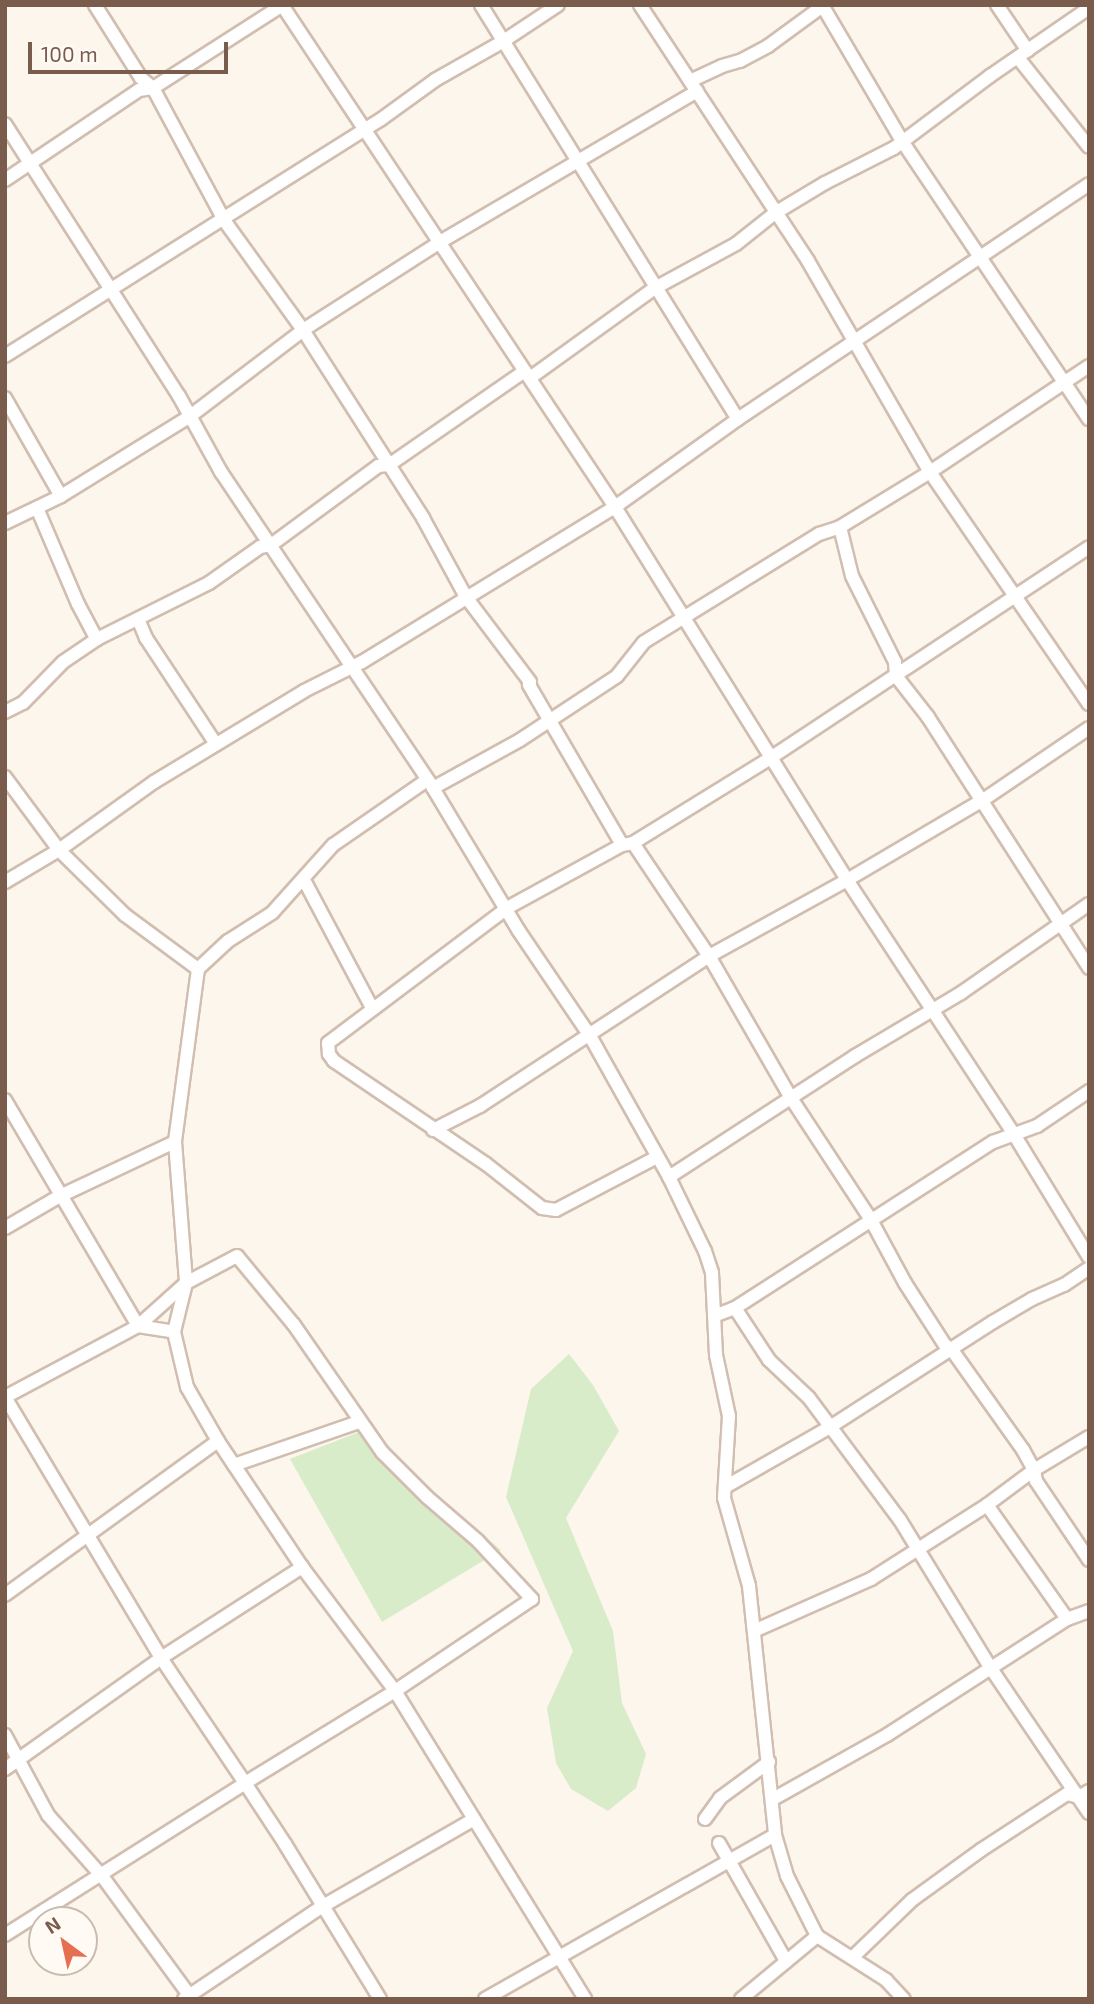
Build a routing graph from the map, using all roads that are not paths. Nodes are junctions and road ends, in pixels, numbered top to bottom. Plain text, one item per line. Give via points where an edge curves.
1 (95, 5) edge
2 (283, 5) edge
3 (481, 5) edge
4 (558, 5) edge
5 (640, 5) edge
6 (998, 5) edge
7 (823, 6) edge
8 (1089, 8) edge
9 (502, 42) junction
10 (1023, 55) junction
11 (693, 86) junction
12 (153, 88) junction
13 (5, 124) edge
14 (365, 128) junction
15 (902, 141) junction
16 (1089, 147) edge
17 (579, 161) junction
18 (30, 164) junction
19 (5, 180) edge
20 (1089, 184) edge
21 (775, 213) junction
22 (224, 220) junction
23 (440, 242) junction
24 (978, 256) junction
25 (655, 288) junction
26 (110, 293) junction
27 (303, 330) junction
28 (853, 342) junction
29 (5, 356) edge
30 (1089, 366) edge
31 (528, 375) junction
32 (1065, 380) junction
33 (5, 398) edge
34 (189, 417) junction
35 (738, 419) junction
36 (1089, 419) edge
37 (390, 465) junction
38 (930, 472) junction
39 (61, 496) junction
40 (615, 507) junction
41 (37, 508) junction
42 (5, 523) edge
43 (840, 527) junction
44 (271, 545) junction
45 (1089, 547) edge
46 (466, 597) junction
47 (1014, 597) junction
48 (685, 618) junction
49 (138, 619) junction
50 (97, 639) junction
51 (349, 666) junction
52 (896, 676) junction
53 (1089, 704) edge
54 (5, 712) edge
55 (551, 718) junction
56 (1089, 728) edge
57 (216, 744) junction
58 (772, 757) junction
59 (5, 777) edge
60 (430, 784) junction
61 (982, 800) junction
62 (627, 844) junction
63 (59, 850) junction
64 (304, 880) junction
65 (846, 880) junction
66 (5, 882) edge
67 (1089, 904) edge
68 (507, 908) junction
69 (1058, 924) junction
70 (709, 956) junction
71 (1089, 968) edge
72 (198, 970) junction
73 (372, 1008) junction
74 (930, 1010) junction
75 (590, 1036) junction
76 (1089, 1091) edge
77 (791, 1098) junction
78 (5, 1100) edge
79 (433, 1130) junction
80 (1015, 1136) junction
81 (175, 1142) junction
82 (657, 1157) junction
83 (669, 1177) junction
84 (60, 1196) junction
85 (871, 1220) junction
86 (5, 1228) edge
87 (1089, 1257) edge
88 (1089, 1268) edge
89 (186, 1283) junction
90 (735, 1308) junction
91 (714, 1316) junction
92 (138, 1326) junction
93 (174, 1332) junction
94 (952, 1350) junction
95 (359, 1422) junction
96 (830, 1427) junction
97 (1089, 1437) edge
98 (218, 1441) junction
99 (234, 1465) junction
100 (1034, 1469) junction
101 (724, 1487) junction
102 (987, 1505) junction
103 (89, 1534) junction
104 (917, 1548) junction
105 (1089, 1560) edge
106 (302, 1567) junction
107 (5, 1595) edge
108 (1089, 1611) edge
109 (1067, 1619) junction
110 (756, 1630) junction
111 (161, 1658) junction
112 (990, 1667) junction
113 (395, 1691) junction
114 (5, 1735) edge
115 (19, 1762) junction
116 (769, 1762) junction
117 (5, 1769) edge
118 (244, 1783) junction
119 (1084, 1794) edge
120 (773, 1799) junction
121 (1089, 1813) edge
122 (474, 1819) junction
123 (705, 1819) dead end
124 (775, 1835) junction
125 (719, 1843) dead end
126 (729, 1861) junction
127 (102, 1876) junction
128 (323, 1906) junction
129 (5, 1935) edge
130 (817, 1936) junction
131 (853, 1958) junction
132 (561, 1959) junction
133 (786, 1961) junction
134 (189, 1998) edge
135 (380, 1999) edge
136 (485, 1999) edge
137 (585, 1999) edge
138 (741, 1999) edge
139 (904, 1999) edge

1 - 12 street via 141,78
2 - 12 street
2 - 14 street
3 - 9 street
4 - 9 street
5 - 11 street
6 - 10 street
7 - 11 street via 768,46 722,66
7 - 15 street
8 - 10 street
9 - 14 street
9 - 17 street
10 - 15 street
10 - 16 street
11 - 17 street
11 - 21 street
12 - 18 street via 139,90
12 - 22 street
13 - 18 street
14 - 22 street
14 - 23 street
15 - 21 street
15 - 24 street
17 - 23 street
17 - 25 street
18 - 19 street
18 - 26 street
20 - 24 street
21 - 25 street via 736,244
21 - 28 street via 846,323
22 - 26 street
22 - 27 street
23 - 27 street
23 - 31 street
24 - 28 street
24 - 32 street
25 - 31 street
25 - 35 street
26 - 29 street
26 - 34 street
27 - 34 street
27 - 37 street
28 - 35 street
28 - 38 street
30 - 32 street
31 - 37 street
31 - 40 street
32 - 36 street
32 - 38 street
33 - 39 street
34 - 39 street
34 - 44 street
35 - 40 street
37 - 44 street via 378,466
37 - 46 street
38 - 43 street
38 - 47 street
39 - 41 street
40 - 46 street
40 - 48 street
41 - 42 street
41 - 50 street
43 - 48 street via 819,534
43 - 52 street via 852,576 895,662
44 - 49 street via 260,547 209,583
44 - 51 street
45 - 47 street
46 - 51 street
46 - 55 street via 530,682
47 - 52 street
47 - 53 street
48 - 55 street via 644,642 617,677
48 - 58 street
49 - 50 street
49 - 57 street
50 - 54 street via 63,662 23,703
51 - 57 street
51 - 60 street
52 - 58 street
52 - 61 street
55 - 60 street
55 - 62 street
56 - 61 street
57 - 63 street
58 - 62 street
58 - 65 street
59 - 63 street
60 - 64 street via 333,845
60 - 68 street
61 - 65 street
61 - 69 street
62 - 68 street
62 - 70 street
63 - 66 street
63 - 72 street via 125,915
64 - 72 street via 272,913 228,941
64 - 73 street
65 - 70 street
65 - 74 street
67 - 69 street
68 - 73 street
68 - 75 street
69 - 71 street
69 - 74 street
70 - 75 street
70 - 77 street
72 - 81 street
73 - 79 street via 328,1043 329,1054
74 - 77 street
74 - 80 street
75 - 79 street via 480,1106
75 - 82 street
76 - 80 street
77 - 83 street
77 - 85 street
78 - 84 street
79 - 82 street via 542,1208 554,1211
80 - 85 street via 993,1142
80 - 87 street
81 - 84 street
81 - 89 street
82 - 83 street
83 - 91 street via 705,1251 712,1273
84 - 86 street
84 - 92 street
85 - 90 street
85 - 94 street via 905,1283
88 - 94 street via 1032,1298
89 - 92 street
89 - 93 street
89 - 95 street via 237,1256 294,1325
90 - 91 street
90 - 96 street via 769,1360 809,1398
91 - 101 street via 716,1355 729,1416
92 - 93 street
92 - 103 street via 5,1397
93 - 98 street via 187,1387
94 - 96 street
94 - 100 street
95 - 99 street
95 - 113 street via 405,1477 478,1541 532,1599
96 - 101 street
96 - 104 street
97 - 100 street
98 - 99 street
98 - 103 street
99 - 106 street
100 - 102 street
100 - 105 street via 1037,1481
101 - 110 street
102 - 104 street
102 - 109 street
103 - 107 street
103 - 111 street
104 - 110 street via 871,1579
104 - 112 street
106 - 111 street
106 - 113 street
108 - 109 street
109 - 112 street
110 - 116 street
111 - 115 street
111 - 118 street
112 - 119 street
112 - 120 street via 887,1735
113 - 118 street
113 - 122 street
114 - 115 street
115 - 117 street
115 - 127 street via 48,1815
116 - 120 street
116 - 123 street via 720,1798
118 - 127 street
118 - 128 street
119 - 121 street
119 - 131 street via 1067,1794 936,1881
120 - 124 street
122 - 128 street
122 - 132 street
124 - 126 street
124 - 130 street via 787,1876
125 - 126 street
126 - 132 street
126 - 133 street
127 - 129 street
127 - 134 street
128 - 134 street
128 - 135 street
130 - 131 street
130 - 133 street
131 - 139 street via 886,1980
132 - 136 street
132 - 137 street
133 - 138 street

